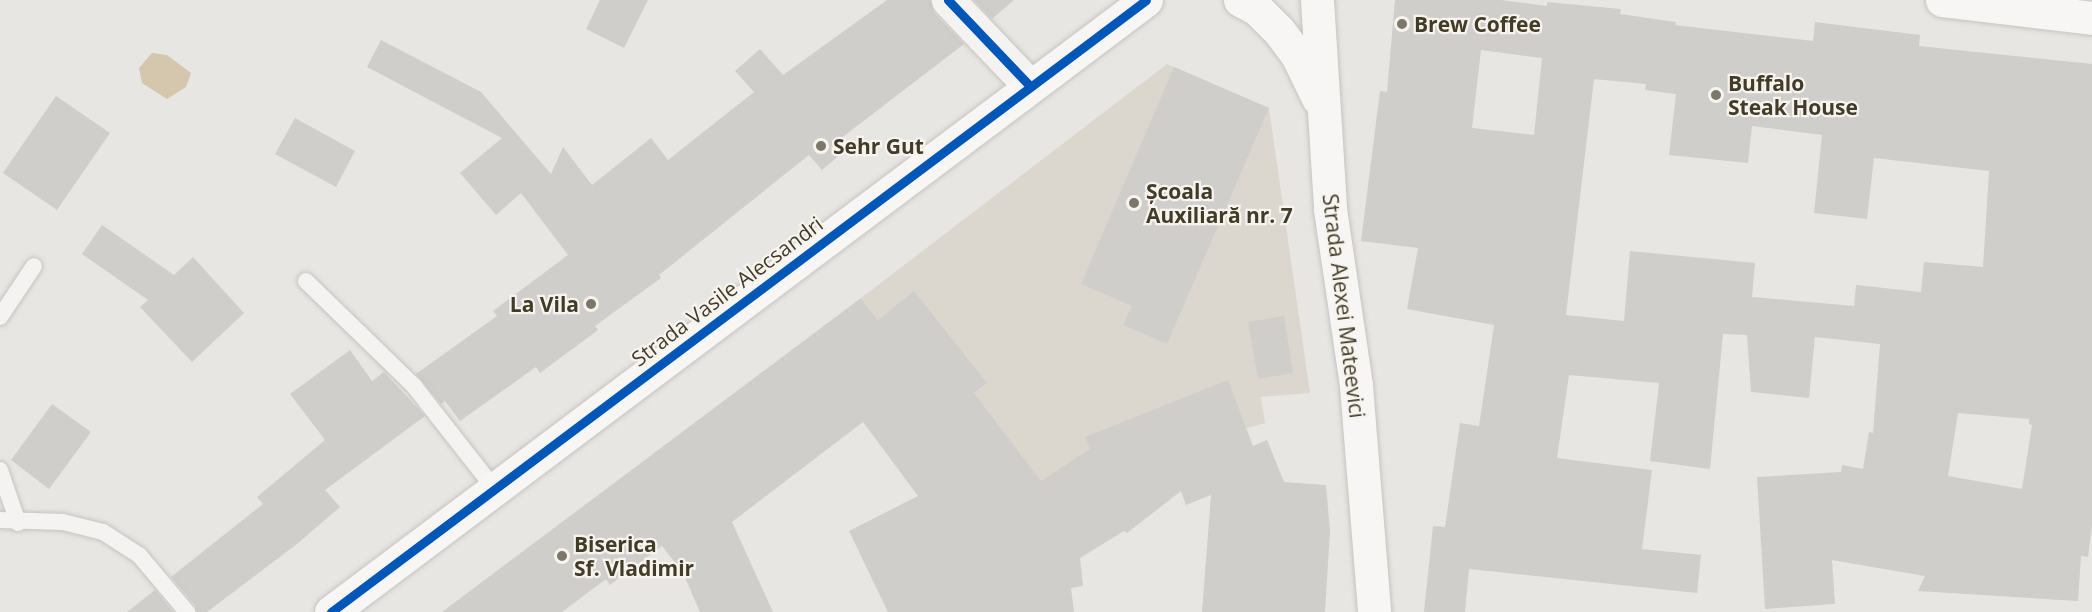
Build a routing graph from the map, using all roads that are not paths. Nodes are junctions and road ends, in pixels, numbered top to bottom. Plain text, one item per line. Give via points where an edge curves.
1 (948, 0) edge
2 (1146, 0) edge
3 (1240, 0) edge
4 (1317, 0) edge
5 (1942, 0) edge
6 (2092, 18) edge
7 (1030, 86) junction
8 (1324, 110) junction
9 (34, 266) dead end
10 (306, 281) dead end
11 (0, 317) edge
12 (0, 470) edge
13 (494, 488) junction
14 (0, 520) edge
15 (18, 523) junction
16 (188, 612) edge
17 (331, 612) edge
18 (1374, 612) edge

1 - 7 street
2 - 7 main road, Strada Vasile Alecsandri
3 - 8 main road via 1257,9 1279,31 1297,55
4 - 8 main road, Strada Alexei Mateevici
5 - 6 main road
7 - 13 main road, Strada Vasile Alecsandri
8 - 18 main road, Strada Alexei Mateevici via 1330,209 1356,386
9 - 11 lane
10 - 13 lane via 414,386
12 - 15 lane
13 - 17 main road, Strada Vasile Alecsandri
14 - 15 lane
15 - 16 lane via 63,522 103,532 139,555

